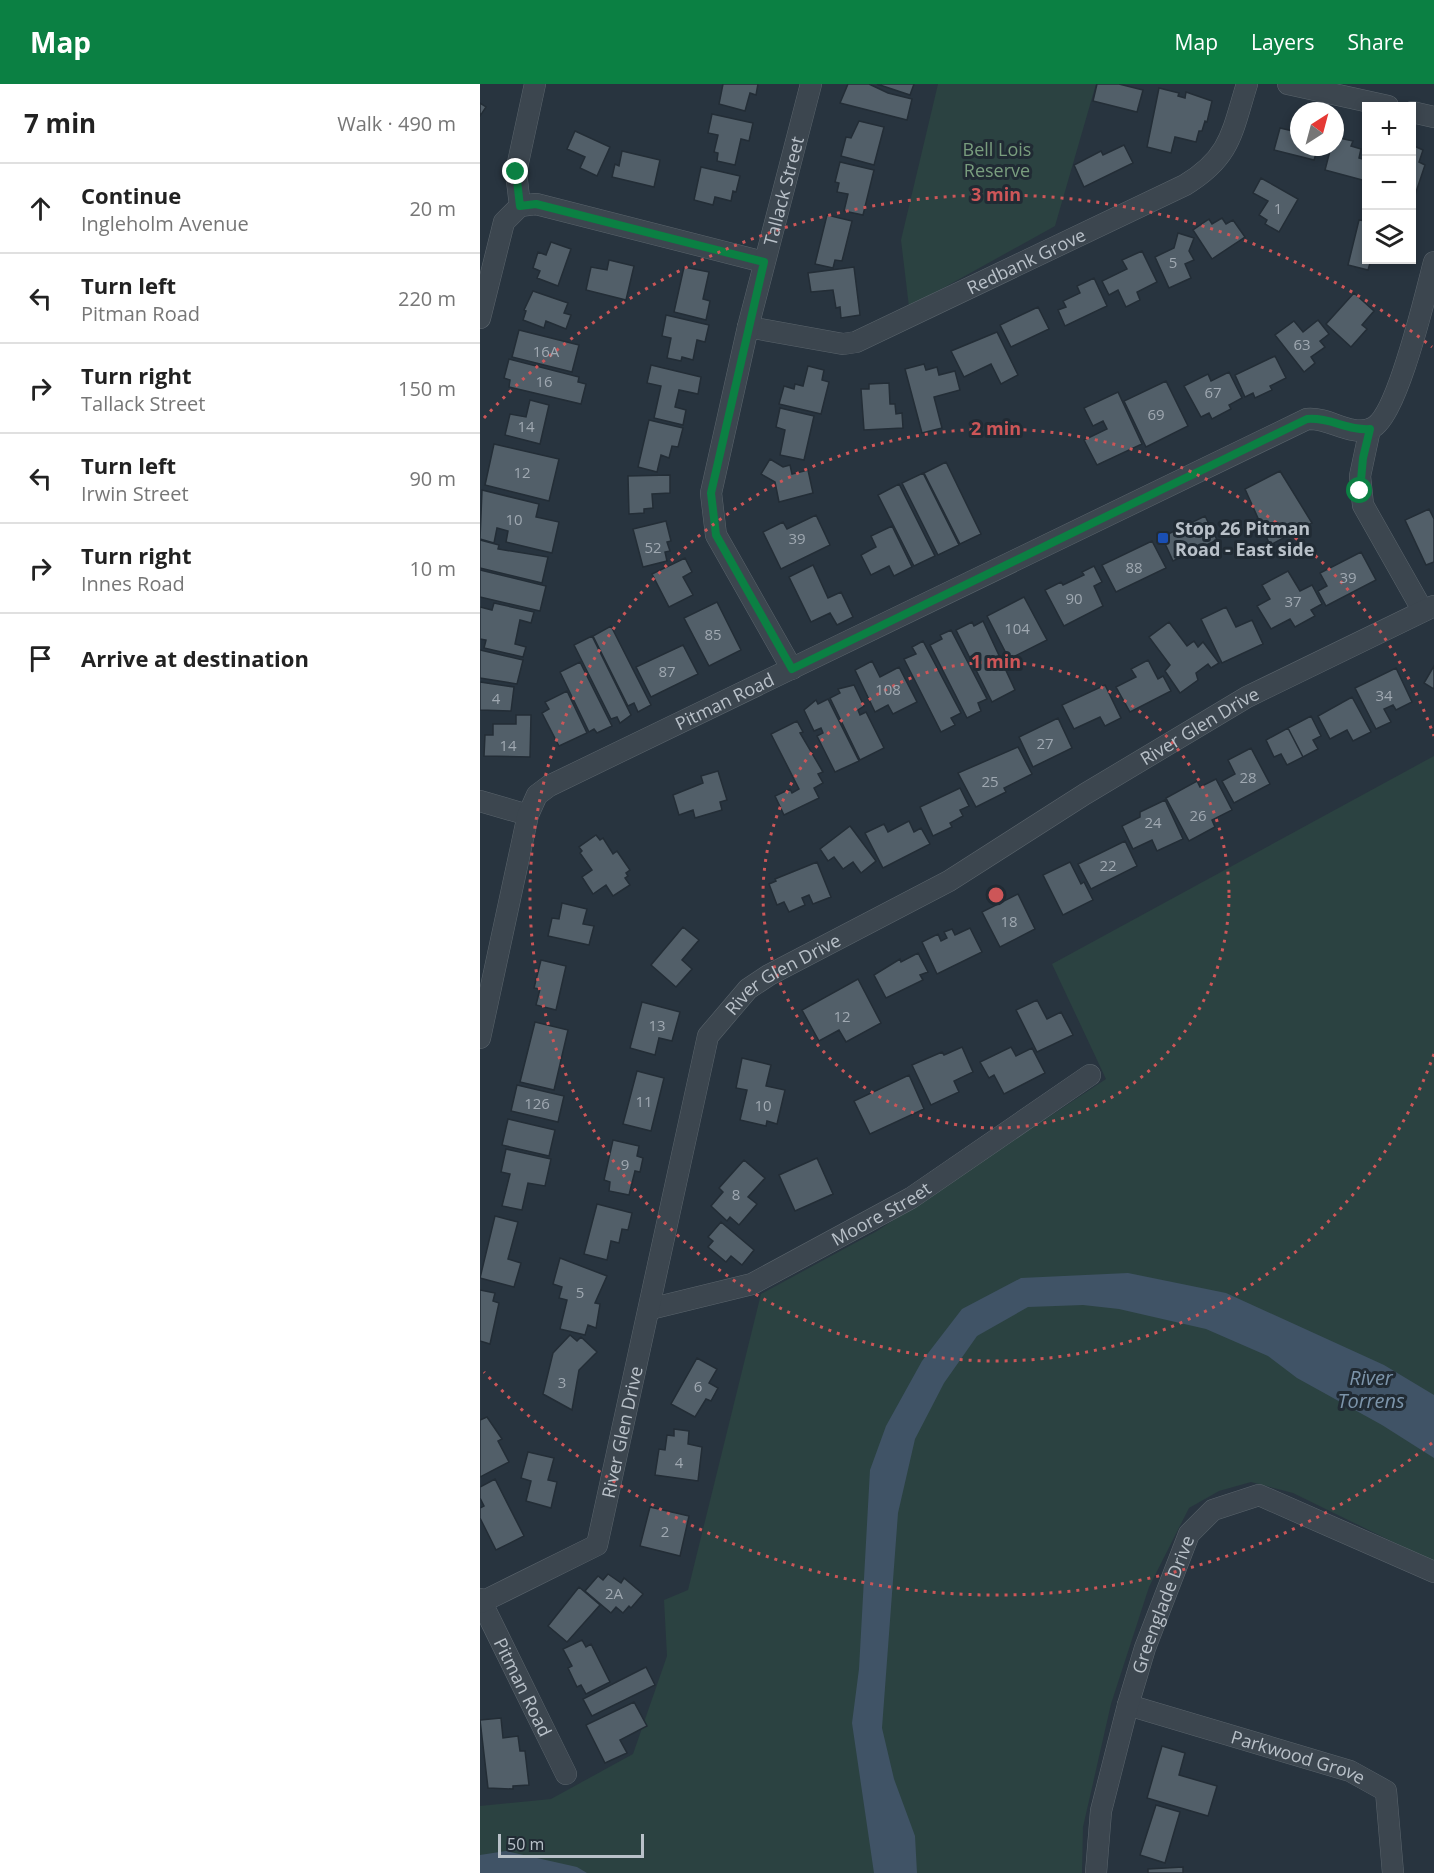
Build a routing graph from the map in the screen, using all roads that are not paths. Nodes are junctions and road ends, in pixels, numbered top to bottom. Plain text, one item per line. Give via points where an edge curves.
1 (535, 84) edge
2 (811, 84) edge
3 (1247, 84) edge
4 (1288, 84) edge
5 (1370, 102) edge
6 (1416, 113) edge
7 (1434, 117) edge
8 (520, 206) junction
9 (764, 262) junction
10 (1434, 262) edge
11 (480, 318) edge
12 (748, 327) junction
13 (1370, 429) junction
14 (1429, 608) edge
15 (792, 669) junction
16 (480, 801) edge
17 (528, 815) junction
18 (480, 1038) edge
19 (1090, 1075) dead end
20 (650, 1310) junction
21 (1434, 1572) edge
22 (481, 1601) edge
23 (1128, 1705) junction
24 (566, 1774) dead end
25 (1096, 1873) edge
26 (1393, 1873) edge

1 - 8 street via 516,172
2 - 9 street, Tallack Street
3 - 12 street, Redbank Grove via 1221,156 1206,173 1185,185 856,342 843,344
4 - 5 street
6 - 7 street
8 - 9 street via 536,204
8 - 11 street via 504,222
9 - 12 street, Tallack Street
10 - 13 street via 1406,365 1386,414
12 - 15 street, Tallack Street via 711,493 716,535
13 - 14 street via 1360,476 1363,504
13 - 15 street, Pitman Road via 1348,429 1324,420 1307,419
14 - 20 street, River Glen Drive via 1247,697 949,881 748,989 708,1036
15 - 17 street, Pitman Road via 549,786 537,795
16 - 17 street
17 - 18 street, Pitman Road
19 - 20 street, Moore Street via 911,1198 752,1284
20 - 22 street, River Glen Drive via 597,1545
21 - 23 street, Greenglade Drive via 1259,1495 1213,1510 1189,1534 1145,1648
22 - 24 street, Pitman Road
23 - 25 street, Greenglade Drive via 1101,1811
23 - 26 street, Parkwood Grove via 1350,1771 1386,1791

